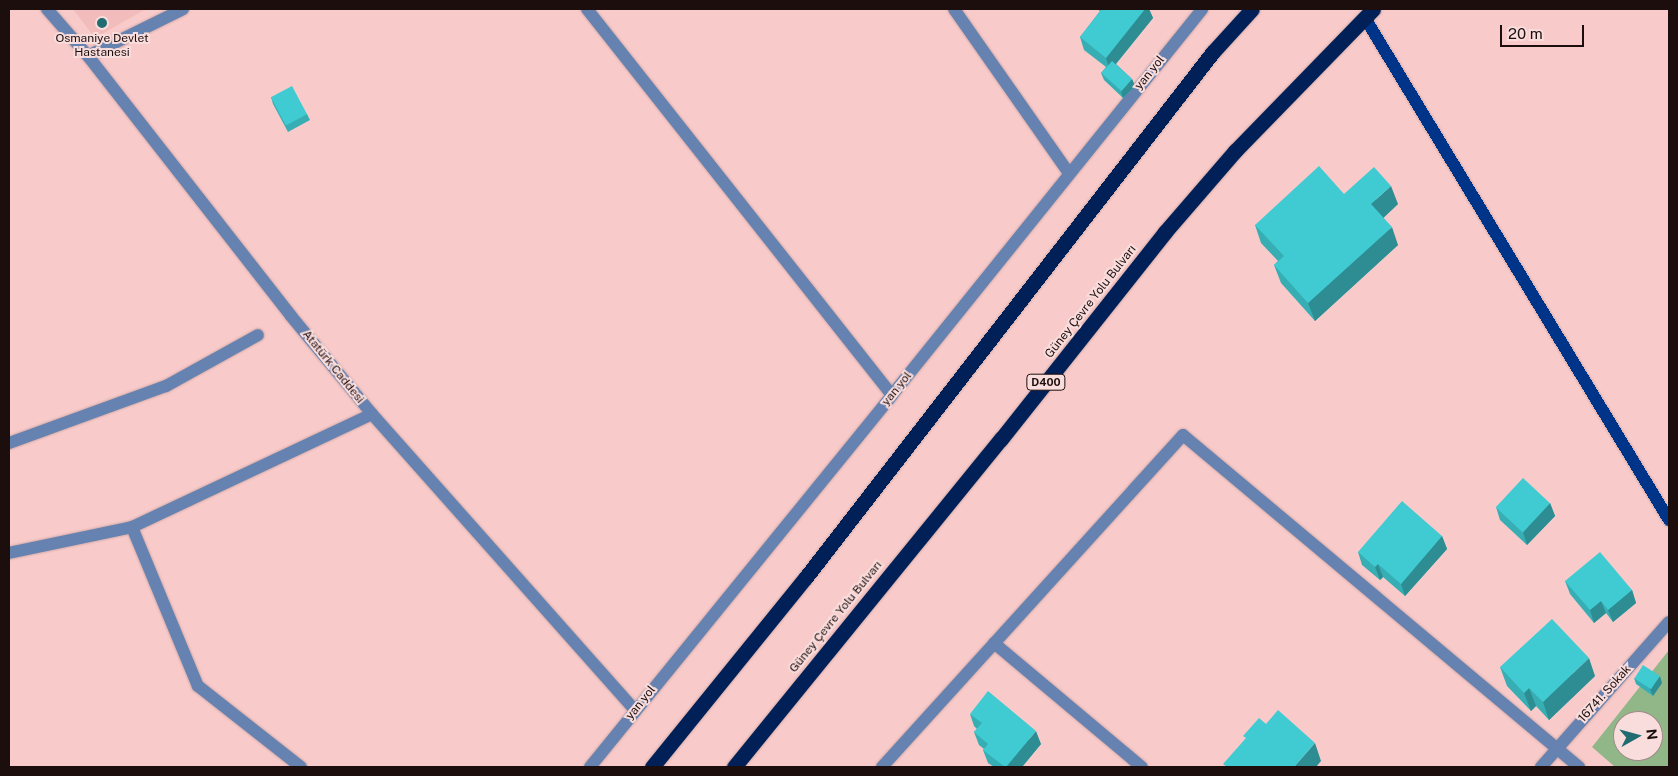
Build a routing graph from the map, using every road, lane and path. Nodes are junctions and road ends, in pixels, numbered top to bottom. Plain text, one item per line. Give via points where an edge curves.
1 (48, 9) edge
2 (183, 9) edge
3 (587, 9) edge
4 (954, 9) edge
5 (1202, 9) edge
6 (1252, 9) edge
7 (1369, 14) edge
8 (88, 56) junction
9 (1069, 172) junction
10 (258, 335) dead end
11 (892, 395) junction
12 (372, 414) junction
13 (9, 443) edge
14 (1669, 520) edge
15 (132, 527) junction
16 (9, 552) edge
17 (1669, 622) edge
18 (994, 644) junction
19 (635, 710) junction
20 (1556, 748) junction
21 (301, 767) edge
22 (590, 767) edge
23 (652, 767) edge
24 (734, 767) edge
25 (882, 767) edge
26 (1142, 767) edge
27 (1541, 767) edge
28 (1579, 767) edge

1 - 8 street, Atatürk Caddesi
2 - 8 street
3 - 11 street
4 - 9 street
5 - 9 street, yan yol
6 - 23 highway via 1212,54 806,577
7 - 14 main road
7 - 24 highway, Güney Çevre Yolu Bulvarı / D400 via 1235,151 1165,232
8 - 12 street, Atatürk Caddesi via 291,316
9 - 11 street, yan yol
10 - 13 street via 166,386
11 - 19 street, yan yol
12 - 15 street
12 - 19 street, Atatürk Caddesi
15 - 16 street
15 - 21 street via 198,686
17 - 20 street, 16741. Sokak
18 - 20 street via 1183,435
18 - 25 street
18 - 26 street
19 - 22 street, yan yol
20 - 27 street, 16741. Sokak
20 - 28 street

